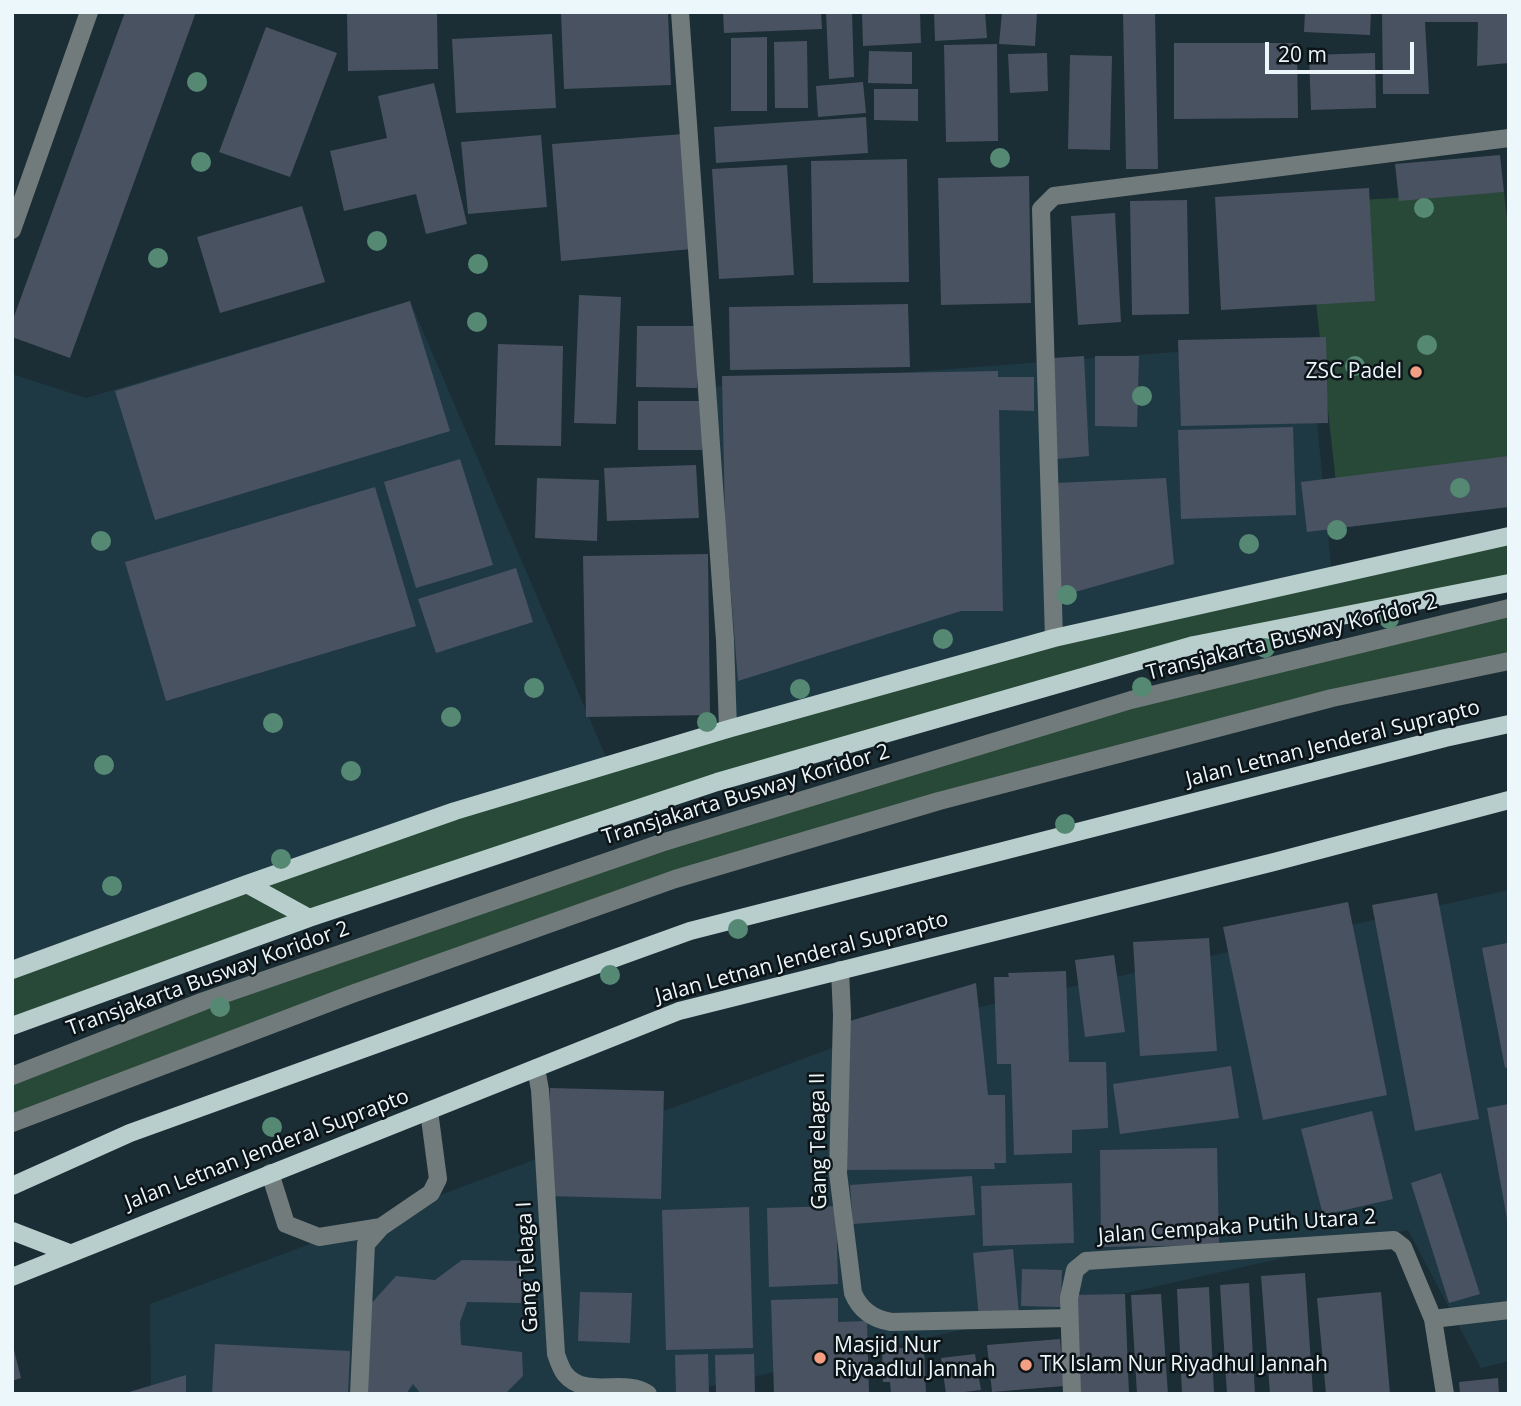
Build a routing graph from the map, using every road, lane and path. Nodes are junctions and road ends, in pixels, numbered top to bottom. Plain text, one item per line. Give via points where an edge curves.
1 (89, 12) edge
2 (680, 12) edge
3 (1509, 138) edge
4 (12, 230) edge
5 (1509, 536) edge
6 (1509, 583) edge
7 (1509, 608) edge
8 (1054, 638) junction
9 (1509, 661) edge
10 (1509, 724) edge
11 (728, 729) junction
12 (1509, 800) edge
13 (247, 884) junction
14 (309, 918) junction
15 (12, 970) edge
16 (840, 970) junction
17 (12, 1026) edge
18 (536, 1068) junction
19 (12, 1076) edge
20 (429, 1111) junction
21 (12, 1123) edge
22 (270, 1173) junction
23 (12, 1186) edge
24 (381, 1227) junction
25 (12, 1231) edge
26 (69, 1253) junction
27 (12, 1277) edge
28 (1509, 1310) edge
29 (1069, 1318) junction
30 (1433, 1319) junction
31 (359, 1394) edge
32 (648, 1394) edge
33 (1072, 1394) edge
34 (1445, 1394) edge

1 - 4 street
2 - 11 street
3 - 8 street via 1054,196 1045,203 1041,209
5 - 8 main road
6 - 14 main road via 1194,645 717,782
7 - 19 street, Transjakarta Busway Koridor 2 via 1130,700 661,843 204,1001
8 - 11 main road
9 - 21 street via 1306,705 939,801 676,879 352,994
10 - 23 main road, Jalan Letnan Jenderal Suprapto via 690,931 130,1133
11 - 13 main road via 455,811
12 - 16 main road, Jalan Letnan Jenderal Suprapto
13 - 14 main road
13 - 15 main road
14 - 17 main road
16 - 18 main road, Jalan Letnan Jenderal Suprapto via 679,1011
16 - 29 street, Gang Telaga II via 839,1198 853,1293 859,1306 891,1322
18 - 20 main road, Jalan Letnan Jenderal Suprapto
18 - 32 street, Gang Telaga I via 556,1354 565,1375 586,1388 640,1388
20 - 22 main road, Jalan Letnan Jenderal Suprapto
20 - 24 street via 438,1179 431,1193
22 - 24 street via 286,1224 319,1237
22 - 26 main road, Jalan Letnan Jenderal Suprapto
24 - 31 street via 366,1244
25 - 26 main road
26 - 27 main road, Jalan Letnan Jenderal Suprapto
28 - 30 street
29 - 30 street, Jalan Cempaka Putih Utara 2 via 1072,1276 1086,1261 1394,1240 1403,1247
29 - 33 street
30 - 34 street

